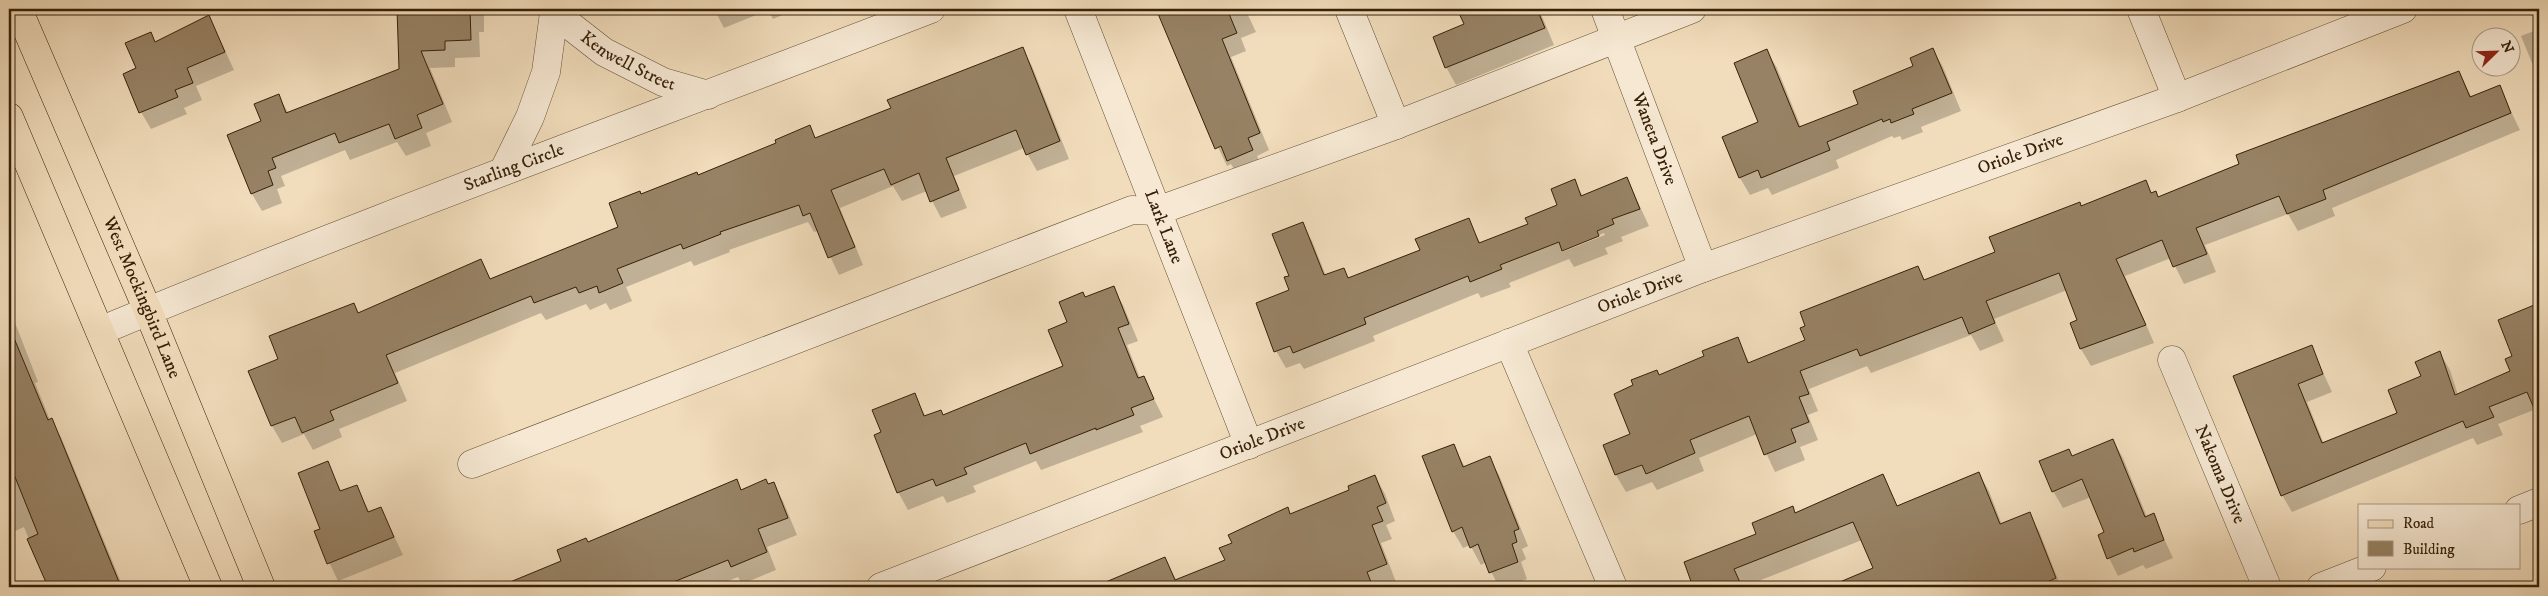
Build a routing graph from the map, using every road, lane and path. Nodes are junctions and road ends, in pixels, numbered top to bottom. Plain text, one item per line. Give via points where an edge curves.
1 (931, 9) edge
2 (1078, 9) edge
3 (1349, 9) edge
4 (1605, 9) edge
5 (1692, 9) edge
6 (2141, 9) edge
7 (2403, 9) edge
8 (15, 11) edge
9 (553, 11) edge
10 (1616, 40) junction
11 (708, 95) junction
12 (2177, 98) junction
13 (9, 116) edge
14 (1396, 125) junction
15 (504, 170) junction
16 (1157, 210) junction
17 (1703, 268) junction
18 (148, 311) junction
19 (100, 331) junction
20 (1509, 343) junction
21 (2172, 360) dead end
22 (1249, 445) junction
23 (472, 464) dead end
24 (2539, 502) edge
25 (2520, 510) edge
26 (2369, 568) edge
27 (208, 587) edge
28 (261, 587) edge
29 (881, 587) edge
30 (1613, 587) edge
31 (2267, 587) edge
32 (2321, 587) edge

1 - 11 street, Starling Circle
2 - 16 street, Lark Lane
3 - 14 street
4 - 10 street, Waneta Drive
5 - 10 street
6 - 12 street
7 - 12 street, Oriole Drive
8 - 18 main road, West Mockingbird Lane
9 - 11 street, Kenwell Street via 604,52 664,82
9 - 15 street, Kenwell Street via 546,72 530,117
10 - 14 street
10 - 17 street, Waneta Drive
11 - 15 street, Starling Circle
12 - 17 street, Oriole Drive
13 - 19 main road
14 - 16 street
15 - 18 street, Starling Circle
16 - 22 street, Lark Lane
16 - 23 street via 1132,210
17 - 20 street, Oriole Drive
18 - 19 street, Starling Circle
18 - 28 main road, West Mockingbird Lane
19 - 27 main road
20 - 22 street, Oriole Drive
20 - 30 street
21 - 31 street, Nakoma Drive
22 - 29 street, Oriole Drive
24 - 25 street
26 - 32 street

